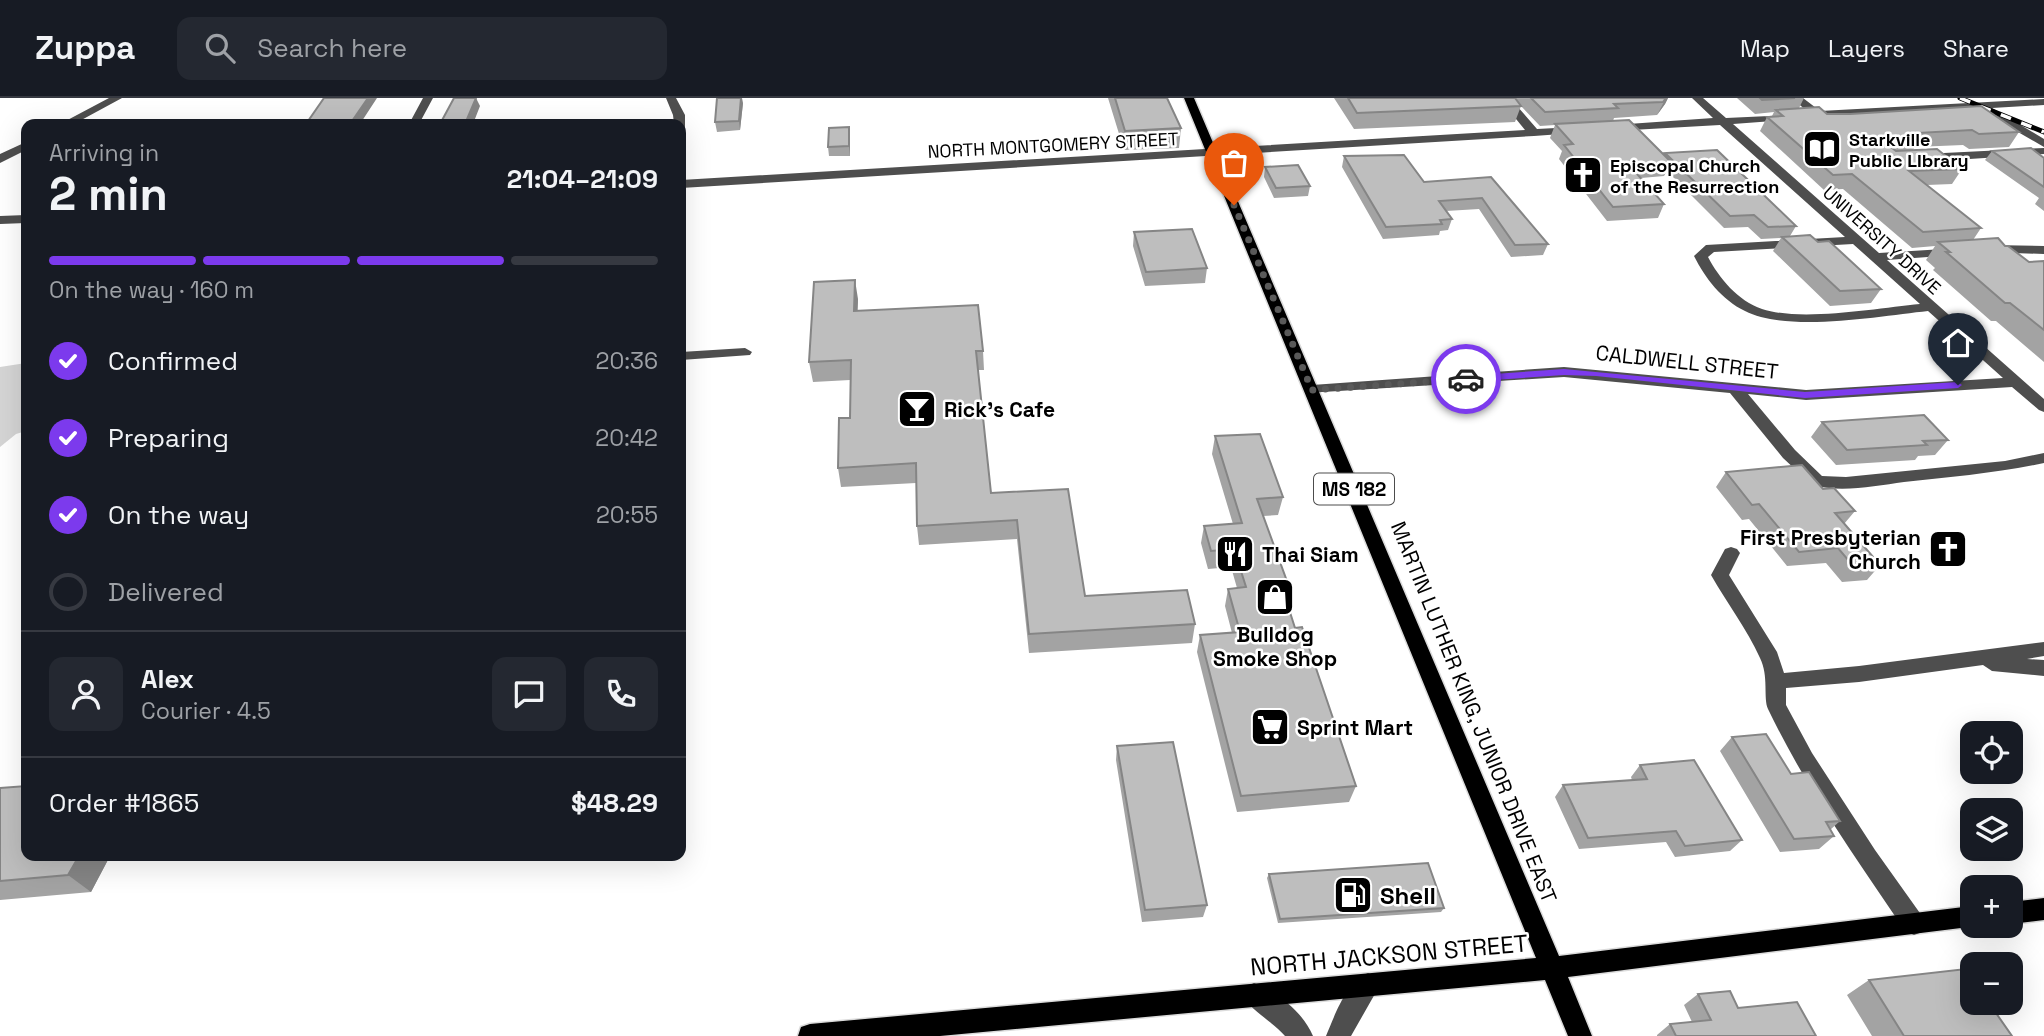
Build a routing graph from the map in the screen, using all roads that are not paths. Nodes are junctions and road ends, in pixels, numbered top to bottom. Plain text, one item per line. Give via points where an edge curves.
1 (117, 98) edge
2 (428, 98) edge
3 (671, 98) edge
4 (1189, 98) edge
5 (1504, 98) edge
6 (1697, 98) edge
7 (1796, 98) edge
8 (1970, 98) edge
9 (2044, 102) edge
10 (1981, 106) junction
11 (1818, 115) junction
12 (76, 119) edge
13 (417, 119) edge
14 (679, 119) edge
15 (1722, 121) junction
16 (1534, 133) junction
17 (2044, 144) edge
18 (21, 148) edge
19 (2044, 151) edge
20 (1212, 153) junction
21 (0, 159) edge
22 (1913, 159) edge
23 (686, 184) edge
24 (21, 219) edge
25 (0, 220) edge
26 (1855, 240) junction
27 (2044, 250) edge
28 (1875, 257) junction
29 (1931, 307) junction
30 (745, 352) dead end
31 (686, 356) edge
32 (2016, 382) junction
33 (1312, 390) junction
34 (1736, 390) junction
35 (2044, 407) edge
36 (2044, 458) edge
37 (1731, 553) dead end
38 (2044, 649) edge
39 (1962, 660) junction
40 (2044, 668) edge
41 (1777, 681) junction
42 (2044, 909) edge
43 (2023, 912) edge
44 (1960, 918) edge
45 (1914, 924) junction
46 (1552, 968) junction
47 (1368, 985) junction
48 (1254, 995) junction
49 (810, 1036) edge
50 (1301, 1036) edge
51 (1338, 1036) edge
52 (1580, 1036) edge

1 - 12 street
2 - 13 street
3 - 14 street
4 - 20 main road, MARTIN LUTHER KING, JUNIOR DRIVE EAST / MS 182
5 - 16 street
6 - 15 street, UNIVERSITY DRIVE
7 - 11 street
8 - 10 street
9 - 10 street, NORTH MONTGOMERY STREET
10 - 11 street, NORTH MONTGOMERY STREET
10 - 17 street
11 - 15 street, NORTH MONTGOMERY STREET
15 - 16 street, NORTH MONTGOMERY STREET
15 - 26 street, UNIVERSITY DRIVE
16 - 20 street, NORTH MONTGOMERY STREET
18 - 21 street
19 - 22 street
20 - 23 street, NORTH MONTGOMERY STREET
20 - 33 main road, MARTIN LUTHER KING, JUNIOR DRIVE EAST / MS 182
24 - 25 street
26 - 28 street, UNIVERSITY DRIVE
26 - 29 street via 1711,248 1701,256 1706,268 1737,300 1757,312 1781,317
27 - 28 street
28 - 29 street, UNIVERSITY DRIVE
29 - 32 street, UNIVERSITY DRIVE
30 - 31 street
32 - 34 street, CALDWELL STREET via 1805,395
32 - 35 street, UNIVERSITY DRIVE
33 - 34 street, CALDWELL STREET via 1564,372
33 - 46 main road, MARTIN LUTHER KING, JUNIOR DRIVE EAST / MS 182
34 - 36 street via 1818,481 1846,483
37 - 41 street via 1720,575 1770,657
38 - 39 street
39 - 40 street
39 - 41 street
41 - 45 street via 1776,705 1805,759
42 - 43 main road
44 - 45 main road, NORTH JACKSON STREET
45 - 46 main road, NORTH JACKSON STREET
46 - 47 main road, NORTH JACKSON STREET
46 - 52 main road, MARTIN LUTHER KING, JUNIOR DRIVE EAST / MS 182
47 - 48 main road, NORTH JACKSON STREET
47 - 51 street
48 - 49 main road, NORTH JACKSON STREET
48 - 50 street via 1280,1012

